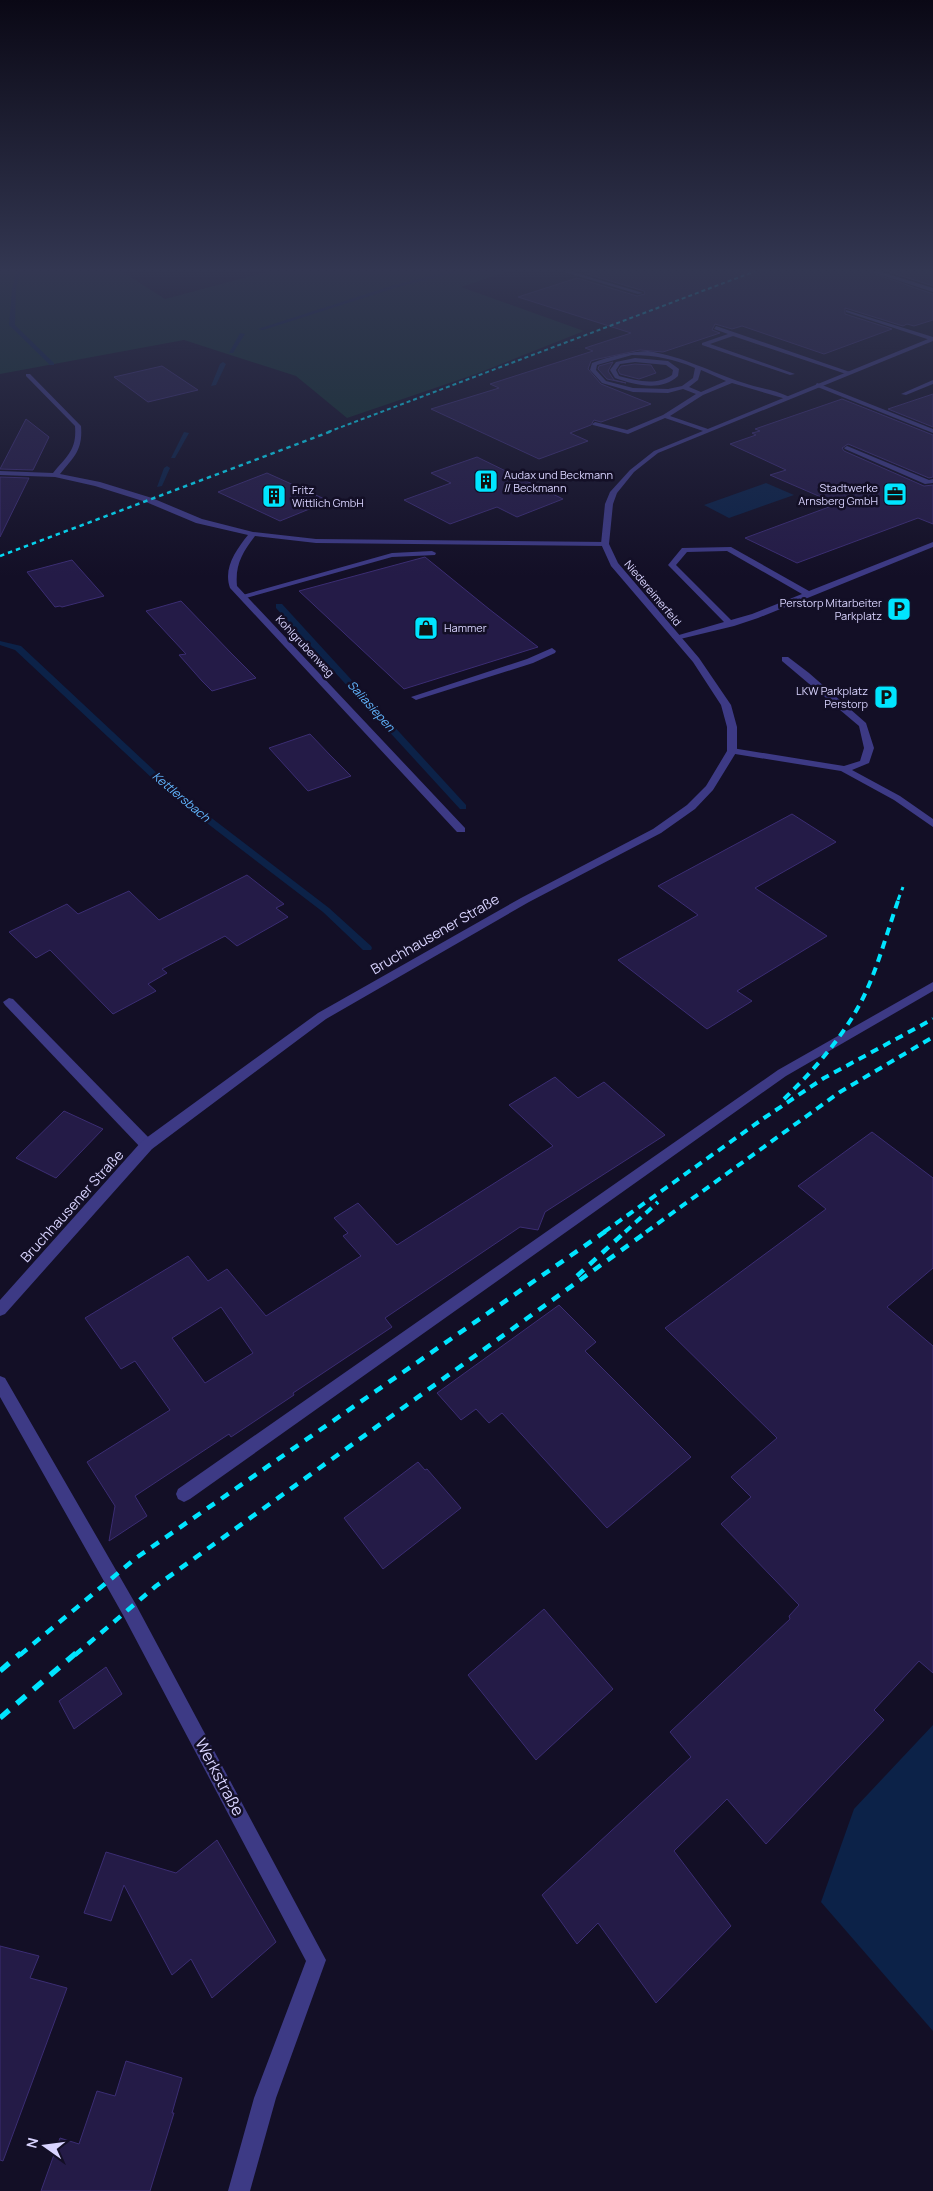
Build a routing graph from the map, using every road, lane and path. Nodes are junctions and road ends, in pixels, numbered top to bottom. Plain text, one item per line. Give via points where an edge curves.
1 (594, 371) edge
2 (614, 371) edge
3 (676, 371) edge
4 (698, 371) edge
5 (710, 371) edge
6 (784, 371) edge
7 (843, 371) edge
8 (852, 371) edge
9 (848, 373) junction
10 (792, 374) dead end
11 (28, 375) dead end
12 (731, 381) junction
13 (933, 382) edge
14 (817, 385) junction
15 (684, 387) junction
16 (701, 394) junction
17 (904, 394) dead end
18 (786, 397) junction
19 (665, 416) junction
20 (595, 424) dead end
21 (706, 430) junction
22 (933, 431) edge
23 (847, 448) dead end
24 (0, 473) edge
25 (55, 475) junction
26 (933, 481) edge
27 (254, 534) junction
28 (605, 544) junction
29 (933, 544) edge
30 (432, 553) dead end
31 (809, 595) junction
32 (243, 596) junction
33 (731, 624) junction
34 (676, 637) junction
35 (552, 651) dead end
36 (785, 659) dead end
37 (416, 697) dead end
38 (732, 750) junction
39 (844, 769) junction
40 (933, 824) edge
41 (462, 830) dead end
42 (933, 986) edge
43 (9, 1002) dead end
44 (147, 1145) junction
45 (0, 1310) edge
46 (0, 1383) edge
47 (184, 1494) dead end
48 (239, 2191) edge

1 - 15 street via 604,382 632,390 668,391
2 - 3 street via 616,377 630,382 656,384 668,382
4 - 15 street via 696,379
5 - 12 street
6 - 10 street
7 - 9 street
8 - 9 street
9 - 14 street
11 - 25 street via 78,426 76,450
12 - 16 street
12 - 18 street
13 - 17 street
14 - 18 street
14 - 22 street
15 - 16 street
16 - 19 street
18 - 21 street
19 - 20 street via 628,432
19 - 21 street
21 - 28 street via 656,452 632,471 614,492 609,504
23 - 26 street via 928,482
24 - 25 street
25 - 27 street via 113,488 199,521
27 - 28 street via 316,541
27 - 32 street, Kohlgrubenweg via 236,555 232,571 234,586
28 - 34 street, Niedereimerfeld via 614,564
29 - 31 street
30 - 32 street via 392,555
31 - 33 street
31 - 33 street via 728,549 685,550 672,565
32 - 41 street, Kohlgrubenweg
33 - 34 street
34 - 38 street, Niedereimerfeld via 726,705 732,727
35 - 37 street
36 - 39 street via 863,725 869,748 864,763
38 - 39 street
38 - 44 street, Bruchhausener Straße via 710,788 691,808 322,1016
39 - 40 street via 897,798
42 - 47 street via 782,1073
43 - 44 street
44 - 45 street, Bruchhausener Straße
46 - 48 street, Werkstraße via 129,1609 316,1960 264,2098

